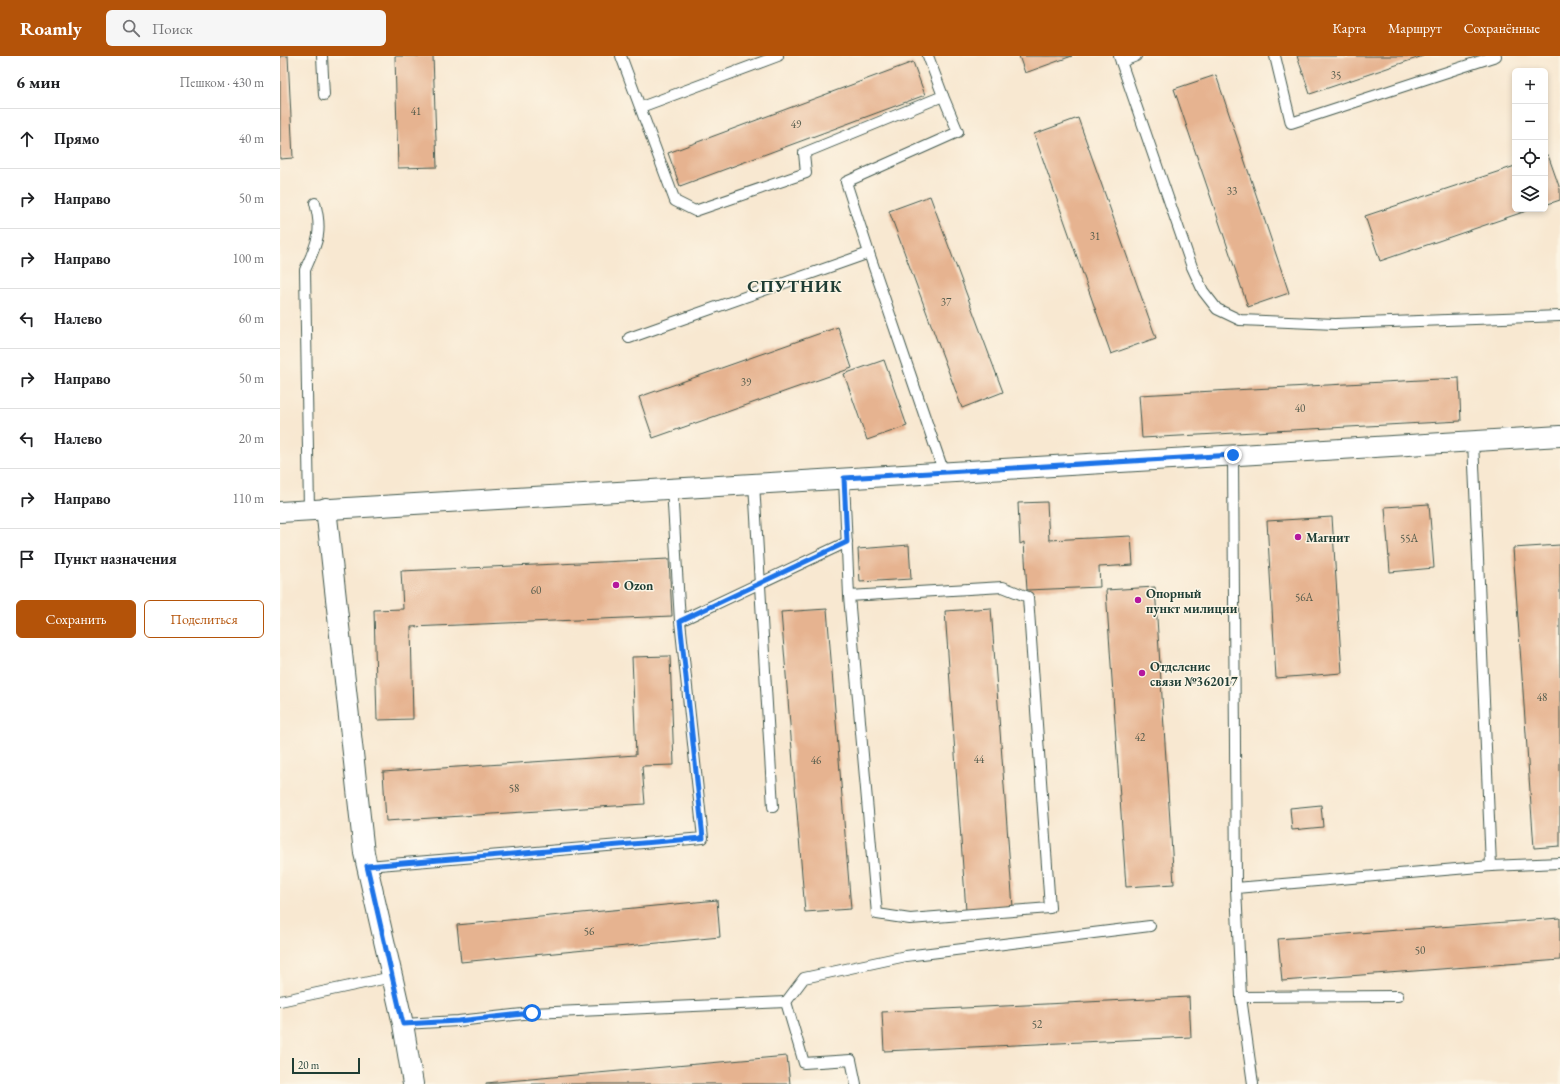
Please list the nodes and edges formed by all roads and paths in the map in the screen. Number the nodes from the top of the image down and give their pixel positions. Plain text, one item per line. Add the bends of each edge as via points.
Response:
1 (322, 56) edge
2 (621, 56) edge
3 (778, 56) edge
4 (928, 56) edge
5 (1136, 56) edge
6 (1275, 56) edge
7 (1496, 56) edge
8 (1120, 59) edge
9 (324, 95) dead end
10 (943, 96) junction
11 (641, 107) junction
12 (314, 203) dead end
13 (869, 253) junction
14 (1560, 316) edge
15 (630, 338) dead end
16 (1560, 436) edge
17 (1473, 441) junction
18 (1233, 455) junction
19 (944, 473) junction
20 (844, 478) junction
21 (754, 483) junction
22 (672, 488) junction
23 (318, 509) junction
24 (280, 512) edge
25 (847, 542) junction
26 (760, 584) junction
27 (849, 596) junction
28 (680, 621) junction
29 (773, 807) dead end
30 (1560, 864) edge
31 (367, 866) junction
32 (1491, 866) junction
33 (1236, 888) junction
34 (1150, 926) dead end
35 (392, 977) junction
36 (1398, 996) dead end
37 (1241, 997) junction
38 (280, 1001) edge
39 (786, 1002) junction
40 (403, 1024) junction
41 (413, 1084) edge
42 (856, 1084) edge
43 (1254, 1084) edge

1 - 9 lane
2 - 11 lane
3 - 11 lane
4 - 10 lane
5 - 8 lane
6 - 7 lane via 1291,123
8 - 14 lane via 1192,267 1203,291 1217,309 1240,320 1335,324
10 - 11 lane via 804,153 806,173 695,211 676,201
10 - 13 lane via 958,132 846,182
12 - 23 lane via 320,220 317,244 305,270
13 - 15 lane
13 - 19 lane
16 - 17 street
17 - 18 street
17 - 32 lane
18 - 19 street
18 - 33 lane
19 - 20 street
20 - 21 street
20 - 25 lane
21 - 22 street
21 - 26 lane
22 - 23 street
22 - 28 lane
23 - 24 street
23 - 31 street
25 - 26 lane
25 - 27 lane
26 - 28 lane
26 - 29 lane
27 - 27 lane via 1003,587 1028,597 1050,908 910,919 877,914
28 - 31 lane via 703,838
30 - 32 lane
31 - 35 street
32 - 33 lane
33 - 37 lane
34 - 39 lane via 899,957 804,978
35 - 38 lane
35 - 40 street
36 - 37 lane
37 - 43 lane
39 - 40 lane via 532,1013
39 - 42 lane via 804,1063 851,1060
40 - 41 street

